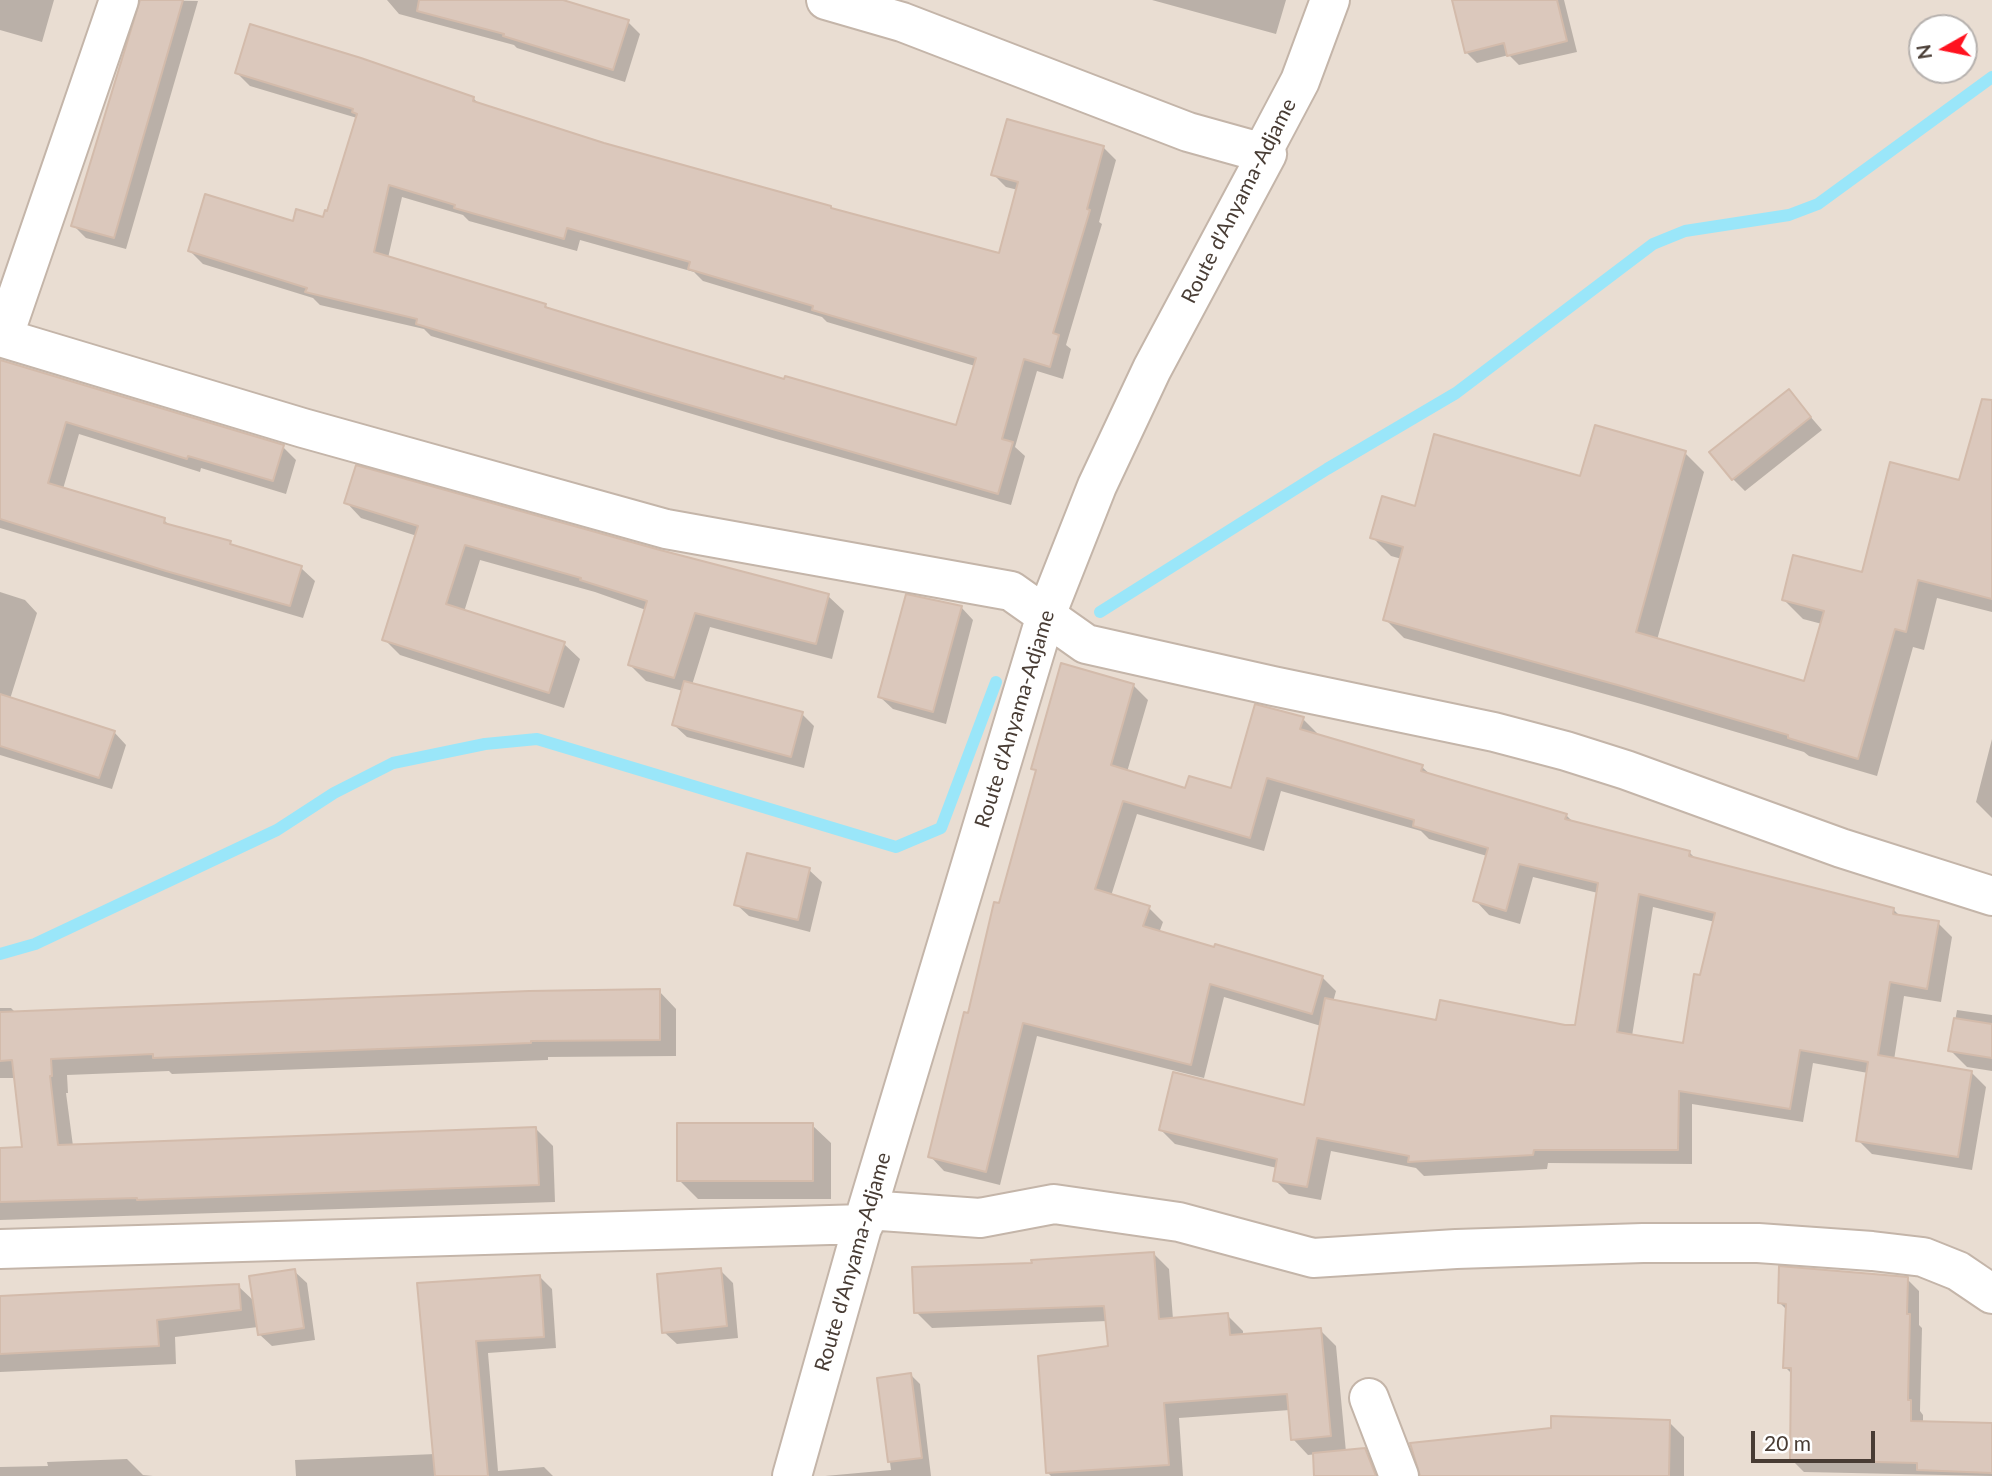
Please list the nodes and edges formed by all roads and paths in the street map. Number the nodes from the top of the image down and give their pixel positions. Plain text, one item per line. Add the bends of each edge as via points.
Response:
1 (119, 0) edge
2 (827, 0) edge
3 (1330, 0) edge
4 (903, 11) edge
5 (1267, 154) junction
6 (1, 338) edge
7 (1046, 615) junction
8 (1992, 896) edge
9 (865, 1217) junction
10 (0, 1249) edge
11 (1992, 1294) edge
12 (1369, 1398) dead end
13 (792, 1476) edge
14 (1399, 1476) edge

1 - 6 street
2 - 4 street
3 - 5 street, Route d'Anyama-Adjame via 1300,81 1264,149
4 - 5 street via 1188,132
5 - 7 street, Route d'Anyama-Adjame via 1152,369 1097,486
6 - 7 street via 666,529 1011,591
7 - 8 street via 1087,644 1566,751
7 - 9 street, Route d'Anyama-Adjame
9 - 10 street
9 - 11 street via 979,1218 1054,1204 1179,1222 1314,1258 1456,1249 1758,1242 1923,1257 1958,1271
9 - 13 street, Route d'Anyama-Adjame
12 - 14 street

